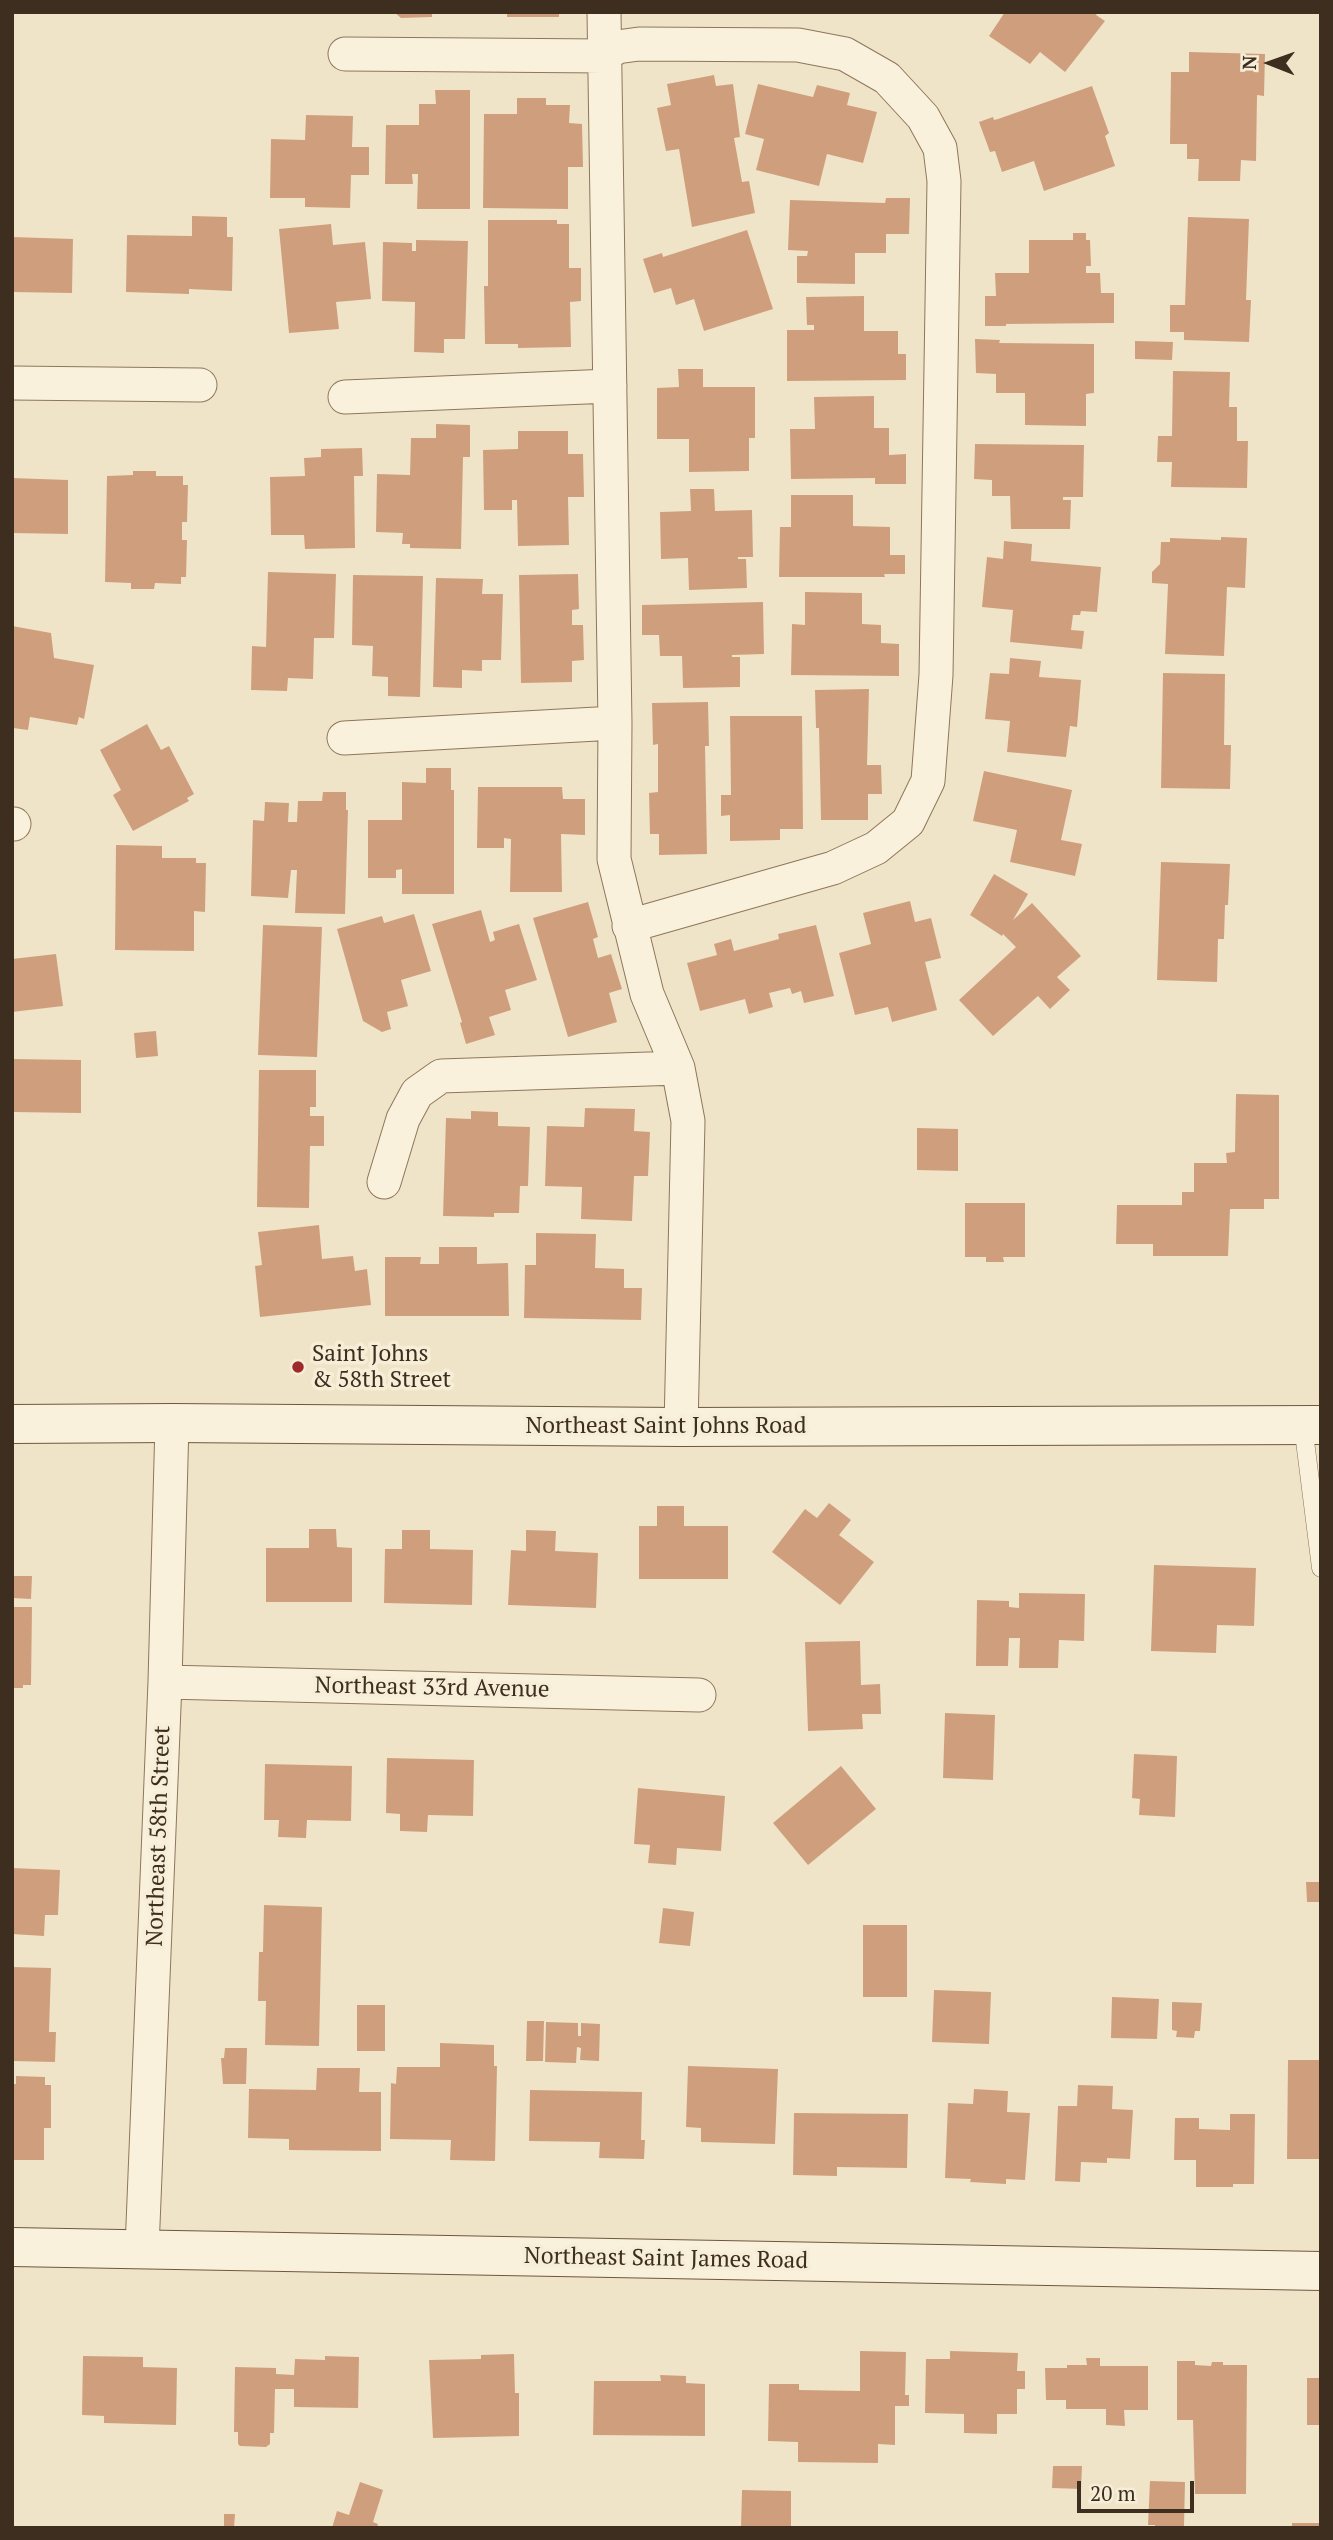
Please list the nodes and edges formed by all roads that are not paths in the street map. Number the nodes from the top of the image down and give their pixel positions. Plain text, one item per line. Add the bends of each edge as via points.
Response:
1 (604, 12) edge
2 (345, 54) dead end
3 (604, 56) junction
4 (12, 383) edge
5 (200, 384) dead end
6 (610, 386) junction
7 (345, 397) dead end
8 (615, 723) junction
9 (344, 738) dead end
10 (629, 926) junction
11 (678, 1068) junction
12 (384, 1182) dead end
13 (172, 1423) junction
14 (12, 1424) edge
15 (1312, 1425) edge
16 (681, 1427) junction
17 (1321, 1568) edge
18 (165, 1682) junction
19 (699, 1695) dead end
20 (12, 2247) edge
21 (142, 2249) junction
22 (1321, 2271) edge

1 - 3 street
2 - 3 street
3 - 6 street
3 - 10 street via 617,47 639,44 798,45 845,54 887,78 923,117 940,148 944,181 936,675 928,781 908,822 876,848 833,868
4 - 5 street
6 - 7 street
6 - 8 street
8 - 9 street
8 - 10 street via 614,859
10 - 11 street via 647,994
11 - 12 street via 441,1076 417,1093 403,1119
11 - 16 street via 688,1121
13 - 14 main road, Northeast Saint Johns Road
13 - 16 main road, Northeast Saint Johns Road
13 - 18 street, Northeast 58th Street
15 - 16 main road, Northeast Saint Johns Road
15 - 17 lane
18 - 19 street, Northeast 33rd Avenue
18 - 21 street, Northeast 58th Street
20 - 21 main road, Northeast Saint James Road
21 - 22 main road, Northeast Saint James Road

